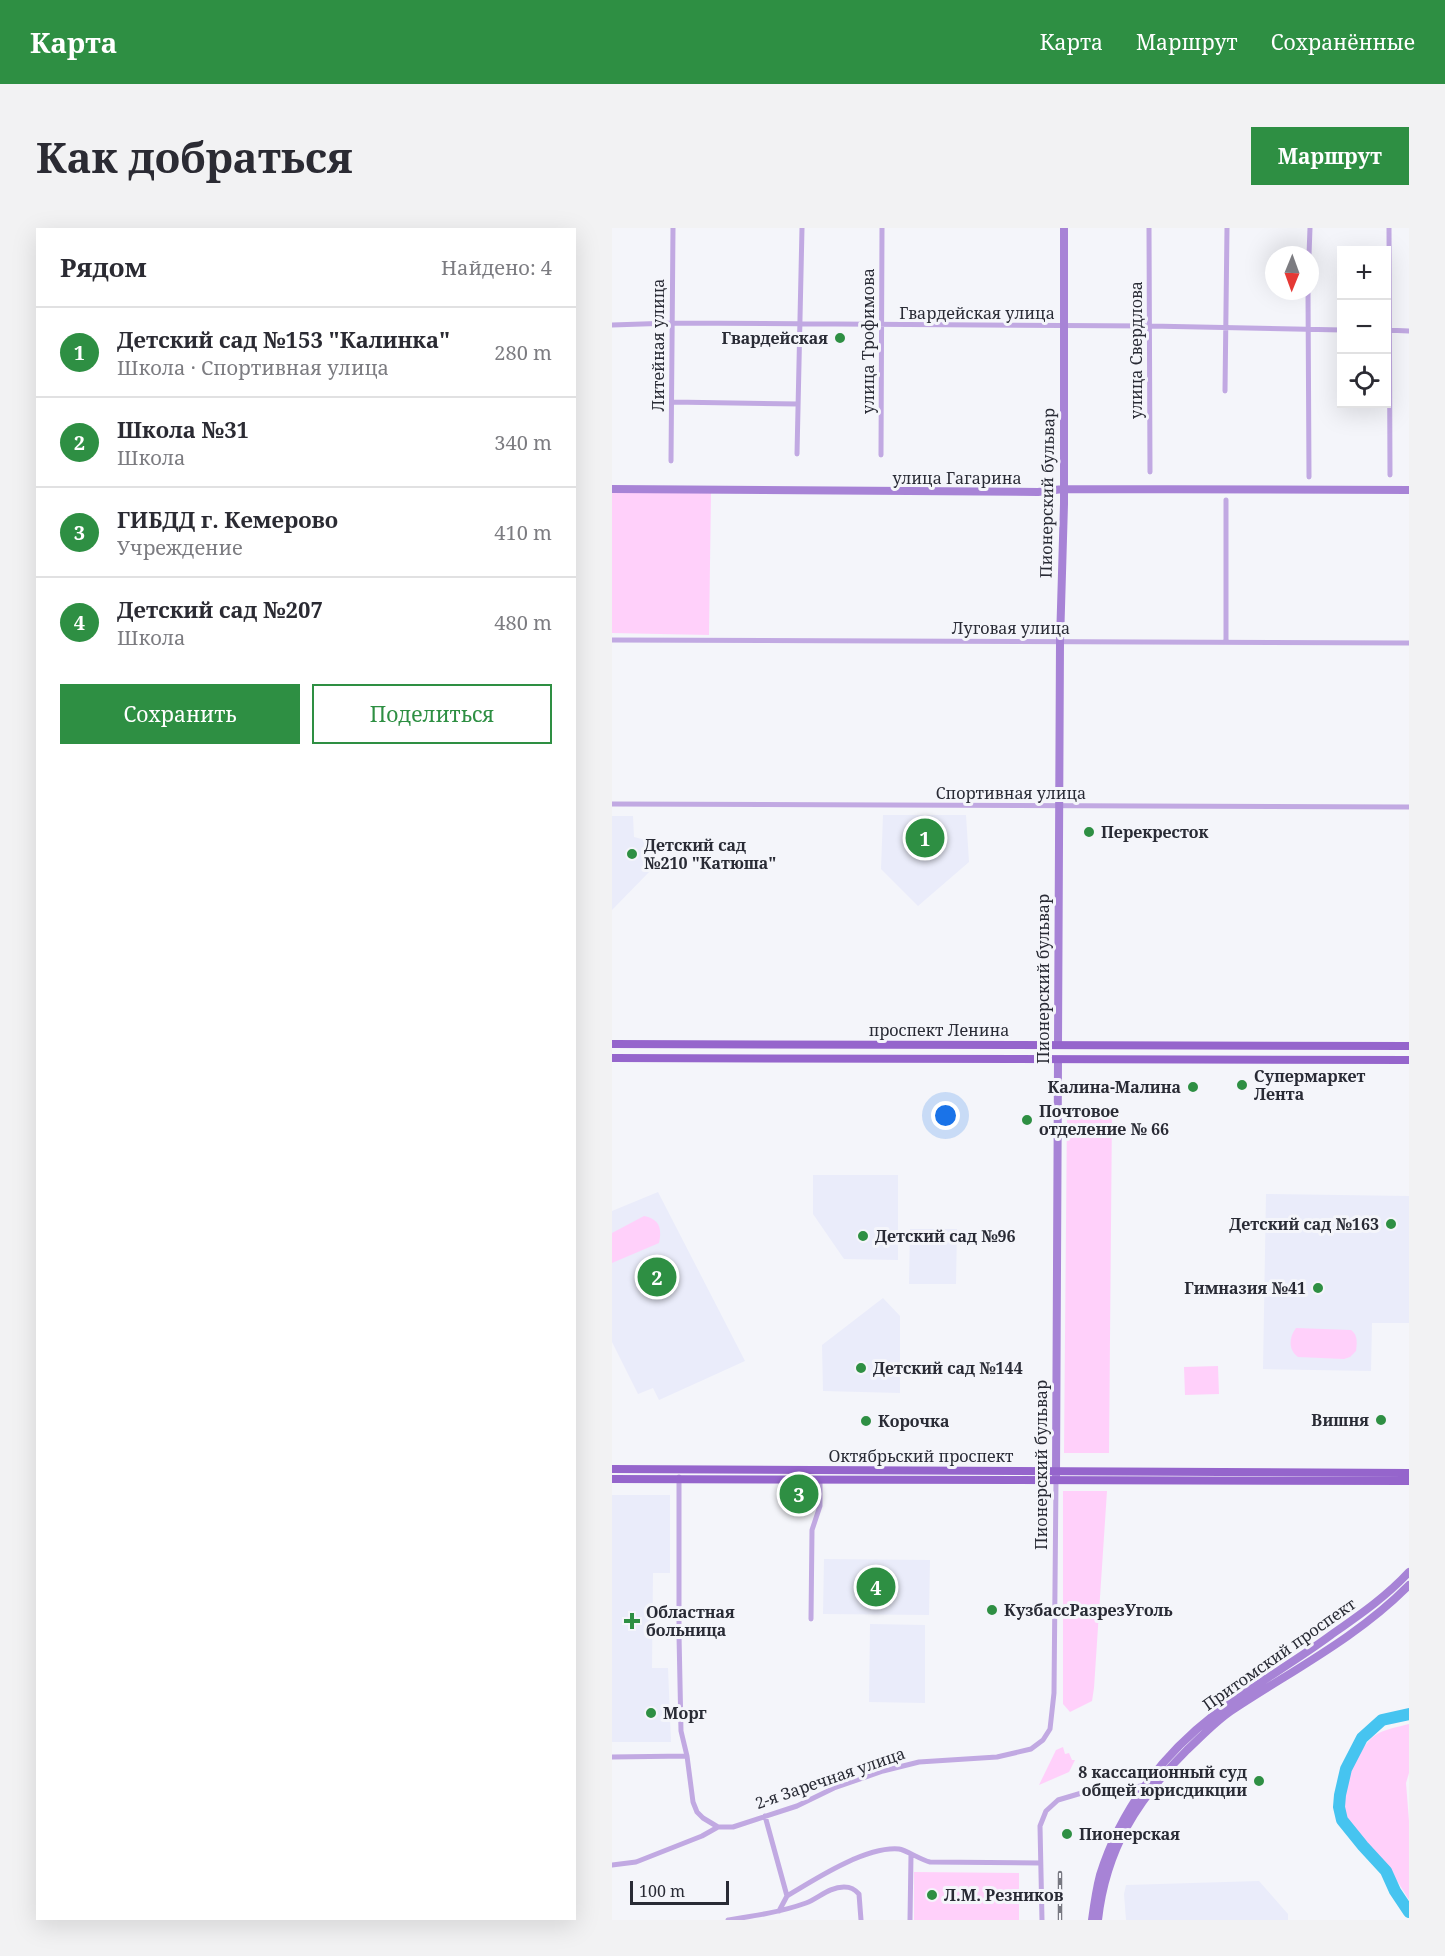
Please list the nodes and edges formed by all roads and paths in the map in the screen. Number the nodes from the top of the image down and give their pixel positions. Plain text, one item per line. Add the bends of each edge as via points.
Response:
1 (672, 228) edge
2 (802, 228) edge
3 (882, 228) edge
4 (1064, 228) edge
5 (1149, 228) edge
6 (1227, 228) edge
7 (1310, 228) edge
8 (1389, 228) edge
9 (1309, 246) edge
10 (1308, 300) edge
11 (1388, 300) edge
12 (672, 323) junction
13 (612, 325) edge
14 (799, 325) junction
15 (881, 326) junction
16 (1150, 326) junction
17 (1064, 327) junction
18 (1226, 327) junction
19 (1307, 329) junction
20 (1337, 330) edge
21 (1391, 330) edge
22 (1409, 331) edge
23 (1387, 354) edge
24 (1225, 391) dead end
25 (672, 402) junction
26 (798, 404) junction
27 (797, 454) dead end
28 (881, 455) dead end
29 (671, 461) dead end
30 (1150, 472) dead end
31 (1390, 475) dead end
32 (1309, 477) dead end
33 (612, 489) edge
34 (1063, 489) junction
35 (1409, 490) edge
36 (1226, 500) dead end
37 (612, 640) edge
38 (1060, 642) junction
39 (1226, 642) junction
40 (1409, 643) edge
41 (612, 804) edge
42 (1059, 806) junction
43 (1409, 807) edge
44 (612, 1044) edge
45 (657, 1044) junction
46 (1058, 1045) junction
47 (1409, 1046) edge
48 (612, 1058) edge
49 (659, 1059) junction
50 (1058, 1060) junction
51 (1409, 1060) edge
52 (612, 1469) edge
53 (1409, 1473) edge
54 (679, 1474) junction
55 (1057, 1476) junction
56 (612, 1479) edge
57 (820, 1479) junction
58 (1409, 1481) edge
59 (1409, 1572) edge
60 (1409, 1585) edge
61 (812, 1619) dead end
62 (1050, 1729) joint
63 (687, 1756) junction
64 (612, 1757) edge
65 (1145, 1785) junction
66 (765, 1816) junction
67 (718, 1827) junction
68 (911, 1855) junction
69 (1040, 1863) junction
70 (612, 1864) edge
71 (787, 1896) junction
72 (779, 1911) junction
73 (728, 1920) edge
74 (861, 1920) edge
75 (909, 1920) edge
76 (1042, 1920) edge
77 (1092, 1920) edge
78 (1098, 1920) edge

1 - 12 street, Литейная улица
2 - 14 street
3 - 15 street, улица Трофимова
4 - 17 street, Пионерский бульвар
5 - 16 street, улица Свердлова
6 - 18 street
7 - 9 street
8 - 11 street
10 - 19 street
12 - 13 street, Гвардейская улица
12 - 14 street, Гвардейская улица
12 - 25 street, Литейная улица
14 - 15 street, Гвардейская улица
14 - 26 street
15 - 17 street, Гвардейская улица
15 - 28 street, улица Трофимова
16 - 17 street, Гвардейская улица
16 - 18 street, Гвардейская улица
16 - 30 street, улица Свердлова
17 - 34 street, Пионерский бульвар
18 - 19 street, Гвардейская улица
18 - 24 street
19 - 20 street, Гвардейская улица
19 - 32 street
21 - 22 street
23 - 31 street
25 - 26 street
25 - 29 street, Литейная улица
26 - 27 street
33 - 34 street, улица Гагарина
34 - 35 street, улица Гагарина
34 - 38 street, Пионерский бульвар
36 - 39 street
37 - 38 street, Луговая улица
38 - 39 street, Луговая улица
38 - 42 street, Пионерский бульвар
39 - 40 street, Луговая улица
41 - 42 street, Спортивная улица
42 - 43 street, Спортивная улица
42 - 46 street, Пионерский бульвар
44 - 45 main road, проспект Ленина
45 - 46 main road, проспект Ленина
45 - 49 main road
46 - 47 main road, проспект Ленина
46 - 50 main road, Пионерский бульвар
48 - 49 main road, проспект Ленина
49 - 50 main road, проспект Ленина
50 - 51 main road, проспект Ленина
50 - 55 street, Пионерский бульвар
52 - 54 main road, Октябрьский проспект
53 - 55 main road, Октябрьский проспект
54 - 55 main road, Октябрьский проспект
54 - 56 main road, Октябрьский проспект
54 - 57 main road, Октябрьский проспект
54 - 63 street via 680,1714
55 - 57 main road, Октябрьский проспект
55 - 58 main road, Октябрьский проспект
55 - 62 street, Пионерский бульвар
57 - 61 street via 820,1506 812,1530
59 - 65 street, Притомский проспект via 1362,1613 1213,1715
60 - 78 street, Притомский проспект via 1363,1624 1231,1712 1169,1769 1133,1814 1122,1835
62 - 66 street, 2-я Заречная улица via 1031,1749 997,1757 919,1762 834,1788
63 - 64 street
63 - 67 street via 697,1812
65 - 69 street via 1098,1790 1058,1800 1046,1811 1040,1826
65 - 77 street, Притомский проспект via 1118,1829 1107,1857
66 - 67 street, 2-я Заречная улица via 733,1827
66 - 71 street
67 - 70 street, 2-я Заречная улица via 636,1862
68 - 69 street via 930,1862
68 - 71 street via 901,1849 862,1856
68 - 75 street
69 - 76 street
71 - 72 street
72 - 73 street
72 - 74 street via 808,1902 831,1889 853,1888 859,1894

